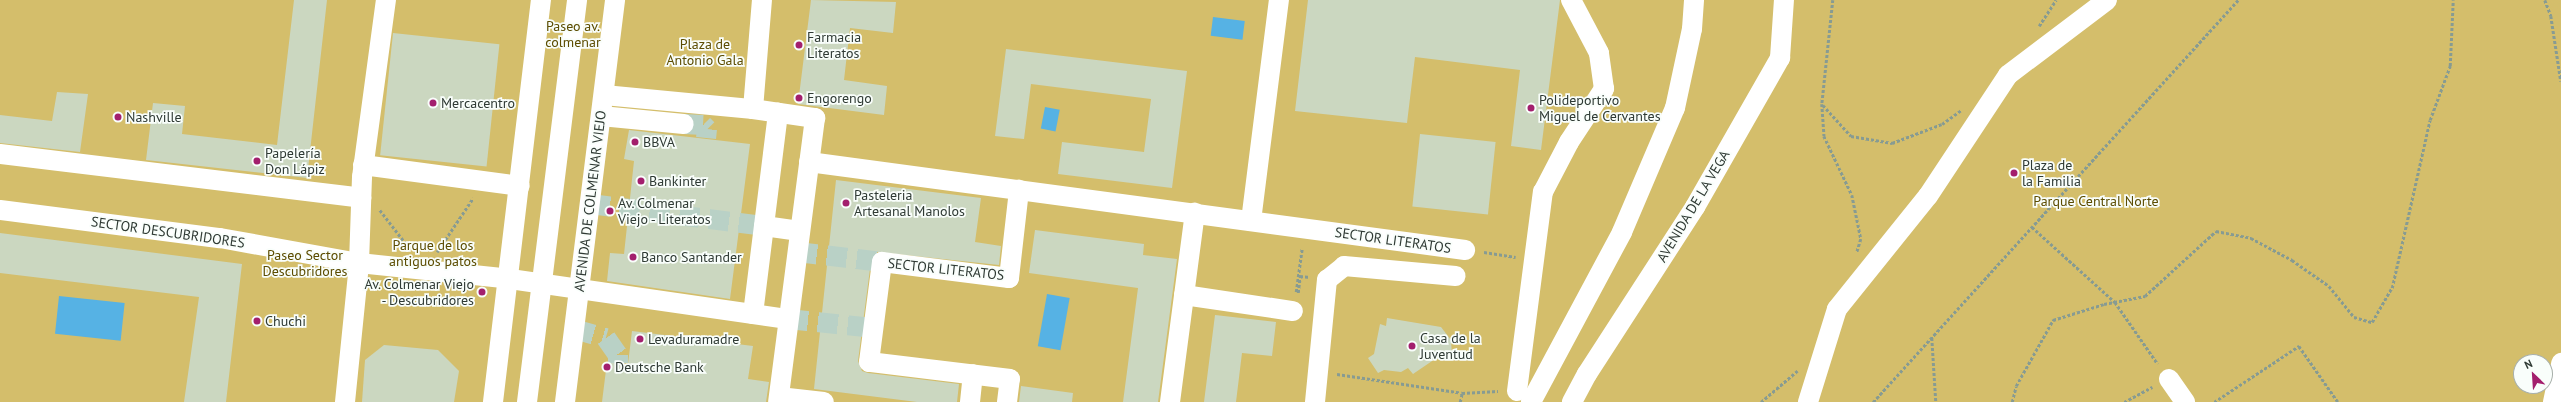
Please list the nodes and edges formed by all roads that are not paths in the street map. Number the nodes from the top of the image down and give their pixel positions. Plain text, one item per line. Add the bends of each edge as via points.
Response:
1 (386, 0) edge
2 (541, 0) edge
3 (577, 0) edge
4 (615, 0) edge
5 (762, 0) edge
6 (1279, 0) edge
7 (1571, 0) edge
8 (1694, 0) edge
9 (1784, 0) edge
10 (2107, 0) edge
11 (604, 94) junction
12 (752, 109) junction
13 (778, 113) junction
14 (601, 116) junction
15 (684, 124) tunnel mouth
16 (0, 154) edge
17 (809, 162) junction
18 (363, 165) junction
19 (520, 186) junction
20 (1019, 190) junction
21 (361, 198) junction
22 (0, 210) edge
23 (1195, 213) junction
24 (1251, 221) junction
25 (764, 226) junction
26 (800, 231) junction
27 (1465, 250) road end
28 (359, 263) junction
29 (1456, 276) dead end
30 (510, 279) junction
31 (542, 284) junction
32 (579, 290) junction
33 (1184, 295) junction
34 (1293, 311) road end
35 (753, 314) junction
36 (788, 319) junction
37 (2561, 363) edge
38 (973, 374) junction
39 (2169, 379) road end
40 (2557, 394) edge
41 (1524, 396) edge
42 (779, 400) edge
43 (345, 402) edge
44 (493, 402) edge
45 (527, 402) edge
46 (565, 402) edge
47 (824, 402) edge
48 (970, 402) edge
49 (1007, 402) edge
50 (1170, 402) edge
51 (1316, 402) edge
52 (1572, 402) edge
53 (1808, 402) edge
54 (2185, 402) edge

1 - 18 street
2 - 19 street
3 - 31 street
4 - 11 street, AVENIDA DE COLMENAR VIEJO
5 - 12 street
6 - 24 street
7 - 41 street via 1599,53 1604,89 1569,142 1543,192
8 - 41 street via 1692,29 1675,108 1622,232
9 - 52 street, AVENIDA DE LA VEGA via 1780,58 1694,206 1587,374
10 - 53 street via 2008,75 1933,200 1837,309
11 - 12 street
11 - 14 street, AVENIDA DE COLMENAR VIEJO
12 - 13 street
13 - 17 street via 815,118
13 - 25 street
14 - 15 street
14 - 32 street, AVENIDA DE COLMENAR VIEJO
16 - 21 street
17 - 20 street, SECTOR LITERATOS
17 - 26 street
18 - 19 street
18 - 21 street
19 - 30 street
20 - 23 street, SECTOR LITERATOS
20 - 38 street, SECTOR LITERATOS via 1009,278 882,262 869,362
21 - 28 street
22 - 28 street, SECTOR DESCUBRIDORES via 220,238
23 - 24 street, SECTOR LITERATOS
23 - 33 street
24 - 27 street, SECTOR LITERATOS
25 - 26 street
25 - 35 street
26 - 36 street
28 - 30 street, SECTOR DESCUBRIDORES
28 - 43 street
29 - 51 street via 1344,266 1327,280
30 - 31 street, SECTOR DESCUBRIDORES
30 - 44 street
31 - 32 street
31 - 45 street
32 - 35 street
32 - 46 street, AVENIDA DE COLMENAR VIEJO
33 - 34 street
33 - 50 street
35 - 36 street
36 - 42 street
37 - 40 street
38 - 48 street
38 - 49 street, SECTOR LITERATOS via 1010,379
39 - 54 street
42 - 47 street

